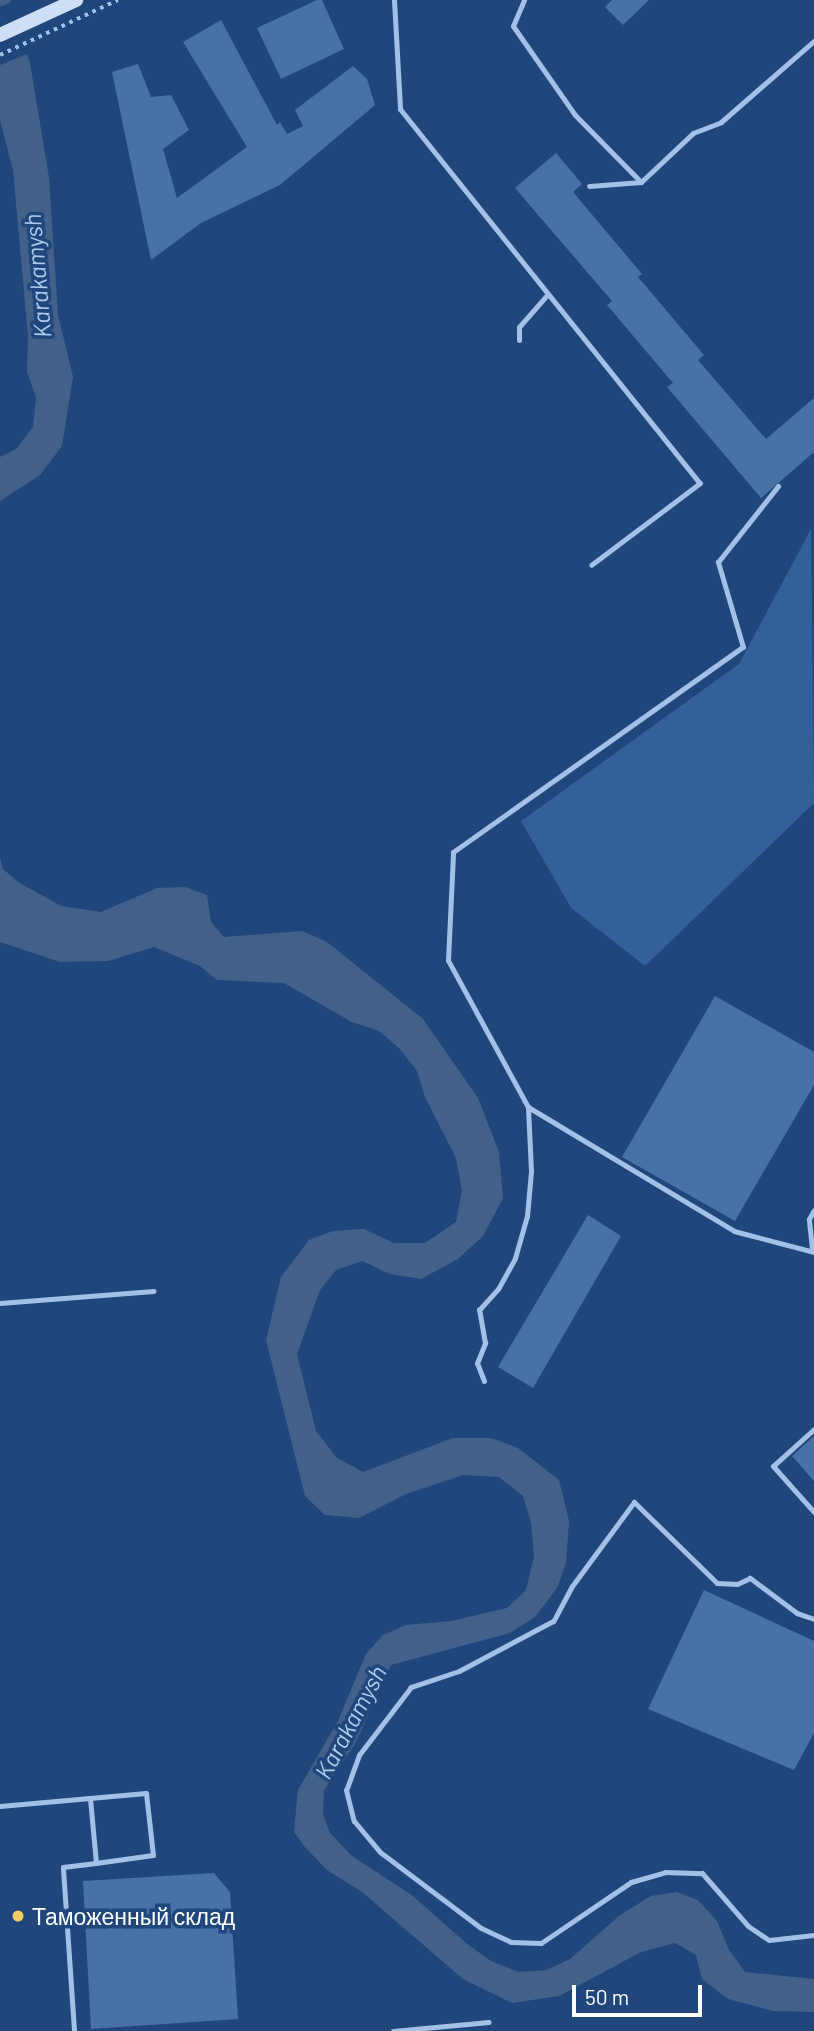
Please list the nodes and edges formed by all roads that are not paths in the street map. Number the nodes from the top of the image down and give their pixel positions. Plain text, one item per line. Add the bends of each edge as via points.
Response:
1 (76, 0) edge
2 (394, 0) edge
3 (524, 0) edge
4 (0, 35) edge
5 (814, 41) edge
6 (641, 181) junction
7 (589, 186) dead end
8 (548, 293) junction
9 (519, 340) dead end
10 (778, 485) dead end
11 (591, 565) dead end
12 (528, 1107) junction
13 (814, 1210) edge
14 (813, 1251) edge
15 (155, 1291) dead end
16 (0, 1303) edge
17 (484, 1381) dead end
18 (814, 1429) edge
19 (814, 1512) edge
20 (814, 1619) edge
21 (90, 1798) junction
22 (0, 1806) edge
23 (96, 1863) junction
24 (814, 1935) edge
25 (489, 2022) dead end
26 (74, 2030) edge
27 (393, 2031) edge

1 - 4 main road
2 - 8 lane via 400,109
3 - 6 lane via 513,26 575,115
5 - 6 lane via 721,122 693,133
6 - 7 lane
8 - 9 lane via 519,327
8 - 11 lane via 700,483
10 - 12 lane via 718,562 743,647 453,852 448,960
12 - 14 lane via 734,1231
12 - 17 lane via 531,1171 527,1216 515,1258 498,1289 479,1310 485,1343 477,1363
13 - 14 lane via 809,1219
15 - 16 lane
18 - 19 lane via 773,1466
20 - 24 lane via 797,1613 750,1578 737,1584 717,1583 634,1502 572,1586 553,1621 459,1671 411,1687 359,1755 346,1790 354,1821 380,1852 471,1921 511,1942 541,1943 631,1882 665,1872 702,1873 748,1926 769,1940
21 - 22 lane
21 - 23 lane
21 - 23 lane via 146,1793 153,1855
23 - 26 lane via 64,1867
25 - 27 lane

